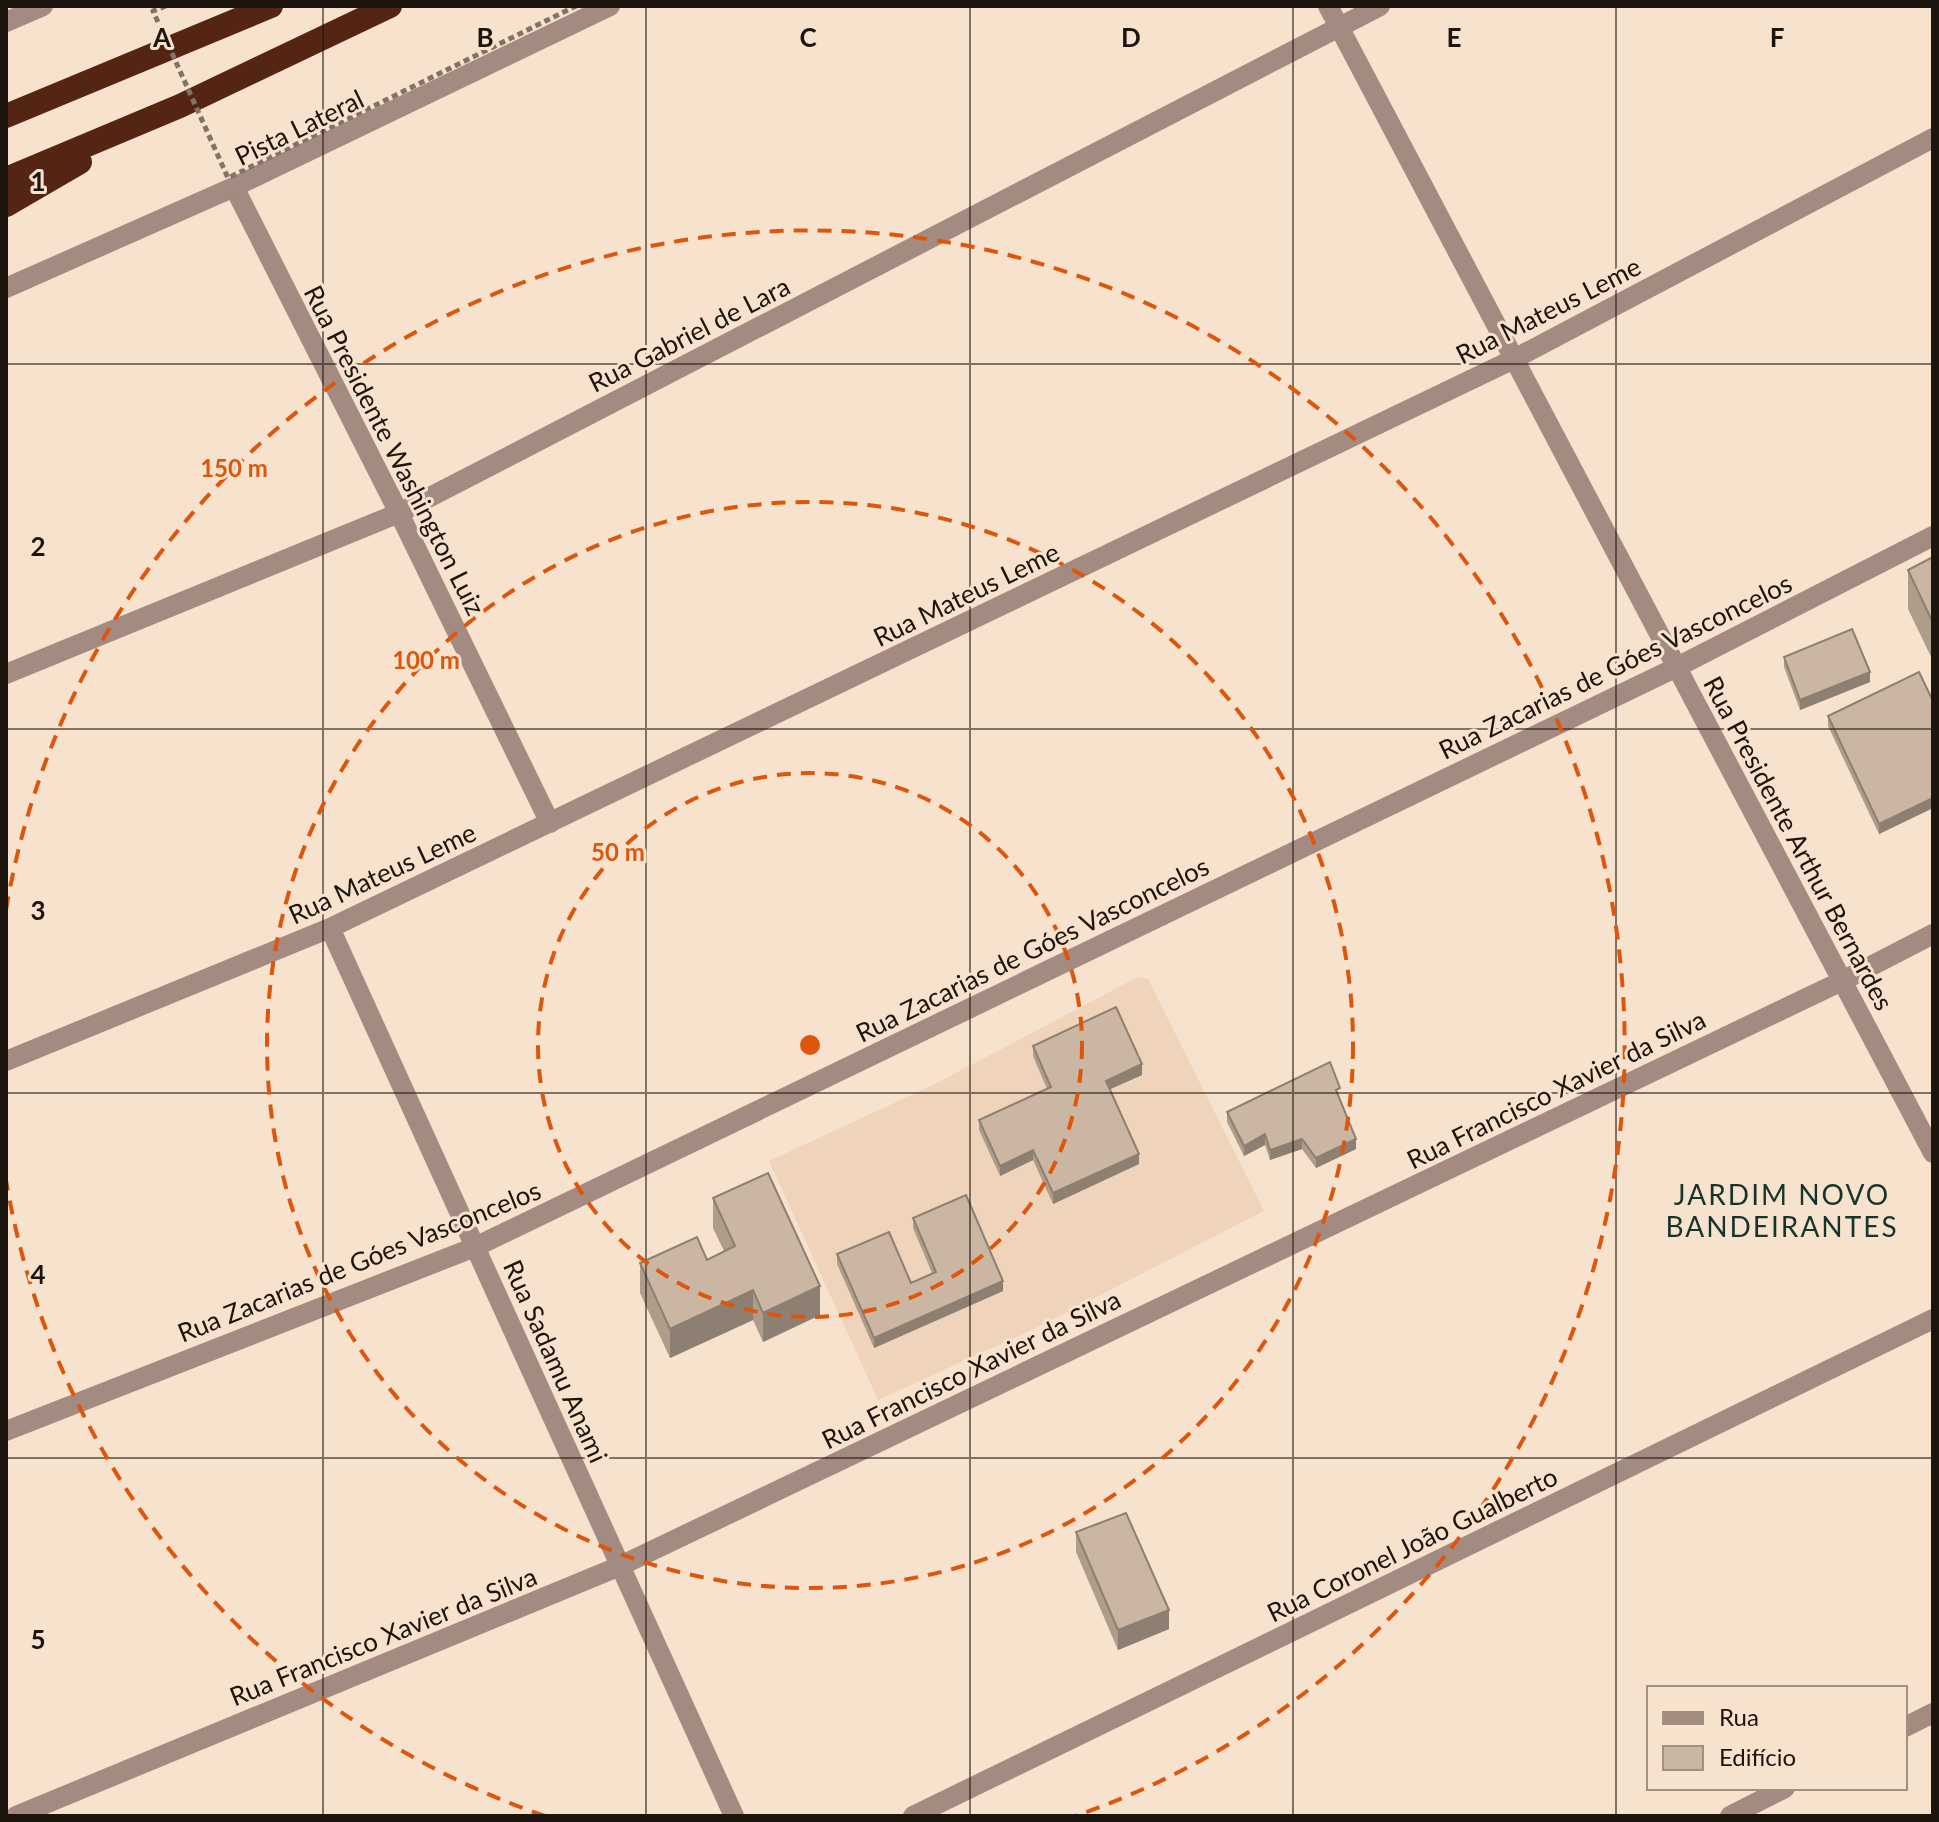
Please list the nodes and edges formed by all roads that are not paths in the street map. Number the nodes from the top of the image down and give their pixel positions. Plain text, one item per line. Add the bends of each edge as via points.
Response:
1 (43, 6) edge
2 (271, 6) edge
3 (390, 6) edge
4 (610, 6) edge
5 (1328, 6) edge
6 (1380, 6) edge
7 (6, 22) edge
8 (1339, 26) junction
9 (180, 106) junction
10 (6, 116) edge
11 (1933, 138) edge
12 (6, 179) edge
13 (234, 187) junction
14 (6, 205) edge
15 (6, 288) edge
16 (1514, 359) junction
17 (399, 513) junction
18 (1933, 536) edge
19 (1677, 667) junction
20 (6, 674) edge
21 (550, 823) junction
22 (330, 928) junction
23 (1933, 934) edge
24 (1842, 981) junction
25 (6, 1061) edge
26 (1933, 1153) edge
27 (475, 1247) junction
28 (1933, 1319) edge
29 (6, 1431) edge
30 (620, 1566) junction
31 (1933, 1713) edge
32 (1907, 1726) edge
33 (1781, 1790) edge
34 (16, 1816) edge
35 (734, 1816) edge
36 (913, 1816) edge
37 (1730, 1816) edge

1 - 7 street
2 - 10 highway
3 - 9 highway
4 - 13 street, Pista Lateral
5 - 8 street, Rua Presidente Arthur Bernardes
6 - 8 street, Rua Gabriel de Lara
8 - 16 street, Rua Presidente Arthur Bernardes
8 - 17 street, Rua Gabriel de Lara
9 - 12 highway
9 - 14 highway
11 - 16 street, Rua Mateus Leme
13 - 15 street, Pista Lateral
13 - 17 street, Rua Presidente Washington Luiz
16 - 19 street, Rua Presidente Arthur Bernardes
16 - 21 street, Rua Mateus Leme
17 - 20 street, Rua Gabriel de Lara
17 - 21 street, Rua Presidente Washington Luiz
18 - 19 street, Rua Zacarias de Góes Vasconcelos
19 - 24 street, Rua Presidente Arthur Bernardes
19 - 27 street, Rua Zacarias de Góes Vasconcelos
21 - 22 street, Rua Mateus Leme
22 - 25 street, Rua Mateus Leme
22 - 27 street, Rua Sadamu Anami
23 - 24 street, Rua Francisco Xavier da Silva
24 - 26 street, Rua Presidente Arthur Bernardes
24 - 30 street, Rua Francisco Xavier da Silva
27 - 29 street, Rua Zacarias de Góes Vasconcelos
27 - 30 street, Rua Sadamu Anami
28 - 36 street, Rua Coronel João Gualberto
30 - 34 street, Rua Francisco Xavier da Silva
30 - 35 street, Rua Sadamu Anami
31 - 32 street
33 - 37 street

